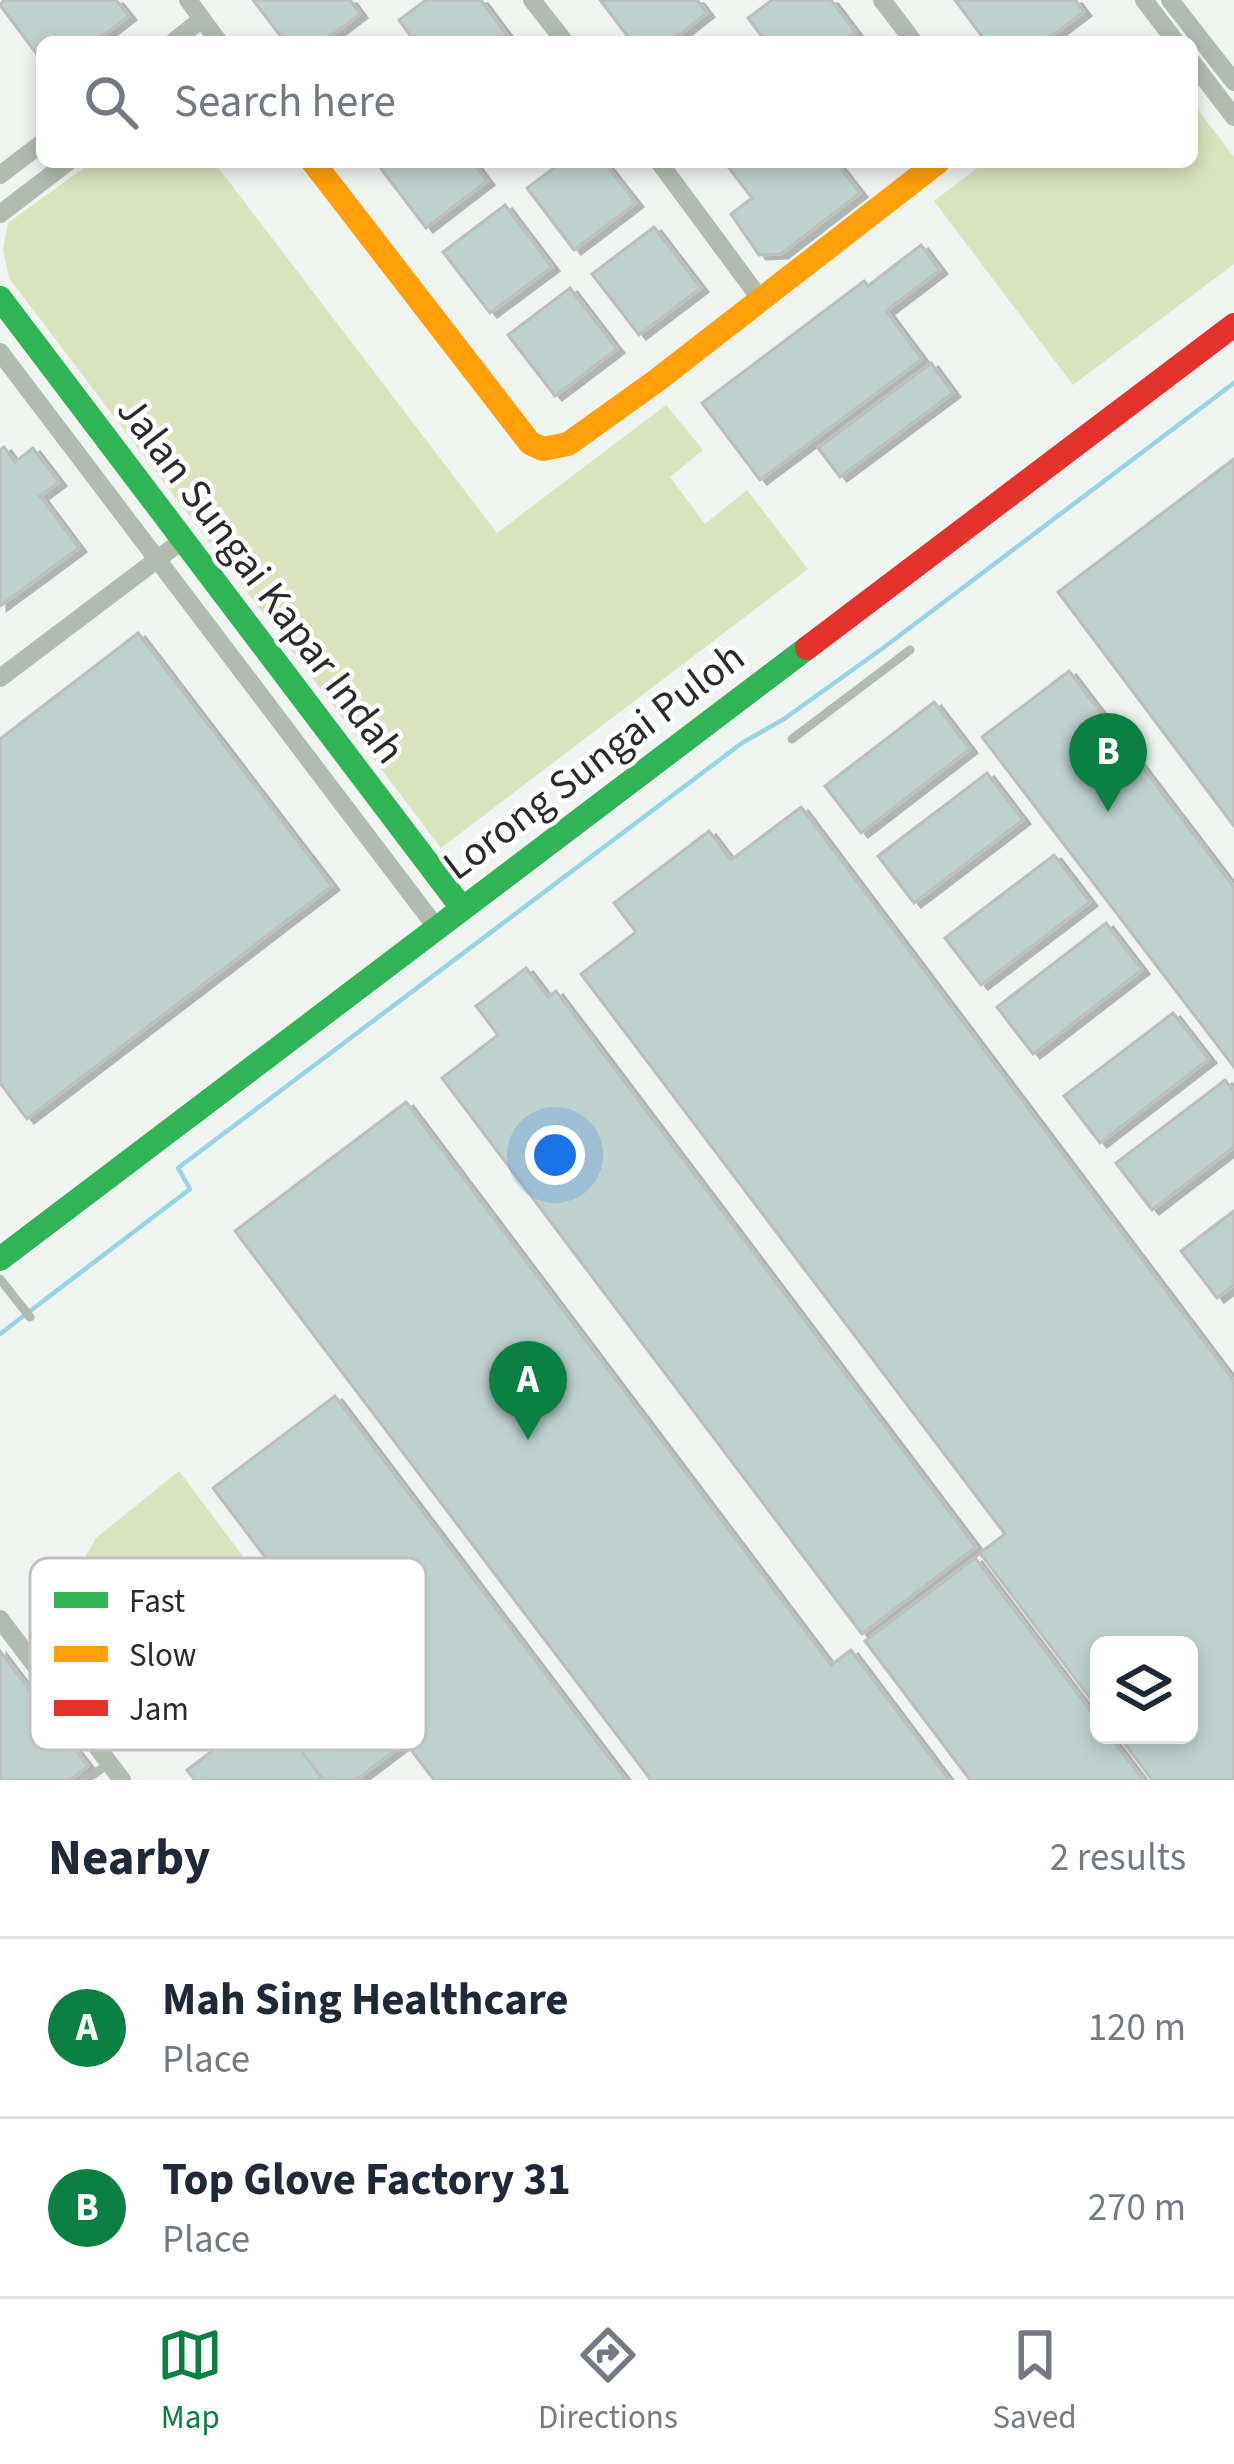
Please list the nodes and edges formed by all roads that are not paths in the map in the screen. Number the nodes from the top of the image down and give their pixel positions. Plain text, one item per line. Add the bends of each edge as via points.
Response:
1 (188, 0) edge
2 (532, 0) edge
3 (882, 0) edge
4 (1144, 0) edge
5 (1170, 0) edge
6 (202, 19) junction
7 (181, 36) edge
8 (215, 36) edge
9 (560, 36) edge
10 (909, 36) edge
11 (1172, 36) edge
12 (1198, 70) edge
13 (1234, 82) edge
14 (1234, 118) edge
15 (36, 148) edge
16 (60, 168) edge
17 (319, 168) edge
18 (663, 168) edge
19 (930, 168) edge
20 (0, 175) edge
21 (0, 214) edge
22 (0, 298) edge
23 (761, 300) junction
24 (1234, 326) edge
25 (0, 352) edge
26 (183, 540) junction
27 (157, 560) junction
28 (910, 650) dead end
29 (0, 678) edge
30 (792, 739) dead end
31 (462, 908) junction
32 (436, 927) junction
33 (0, 1259) edge
34 (0, 1279) edge
35 (30, 1317) dead end
36 (0, 1618) edge
37 (30, 1658) edge
38 (116, 1772) edge
39 (85, 1780) edge

1 - 6 street
2 - 9 street
3 - 10 street
4 - 11 street
5 - 13 street
6 - 7 street
6 - 8 street
12 - 14 street
15 - 20 street
16 - 21 street
17 - 23 street via 530,443 543,449 568,444
18 - 23 street
19 - 23 street
22 - 26 street, Jalan Sungai Kapar Indah
24 - 31 street, Lorong Sungai Puloh
25 - 27 street, Jalan Sungai Kapar Indah
26 - 27 street
26 - 31 street, Jalan Sungai Kapar Indah
27 - 29 street
27 - 32 street, Jalan Sungai Kapar Indah
28 - 30 lane
31 - 32 street, Lorong Sungai Puloh
32 - 33 street, Lorong Sungai Puloh
34 - 35 lane
36 - 37 street
38 - 39 lane

